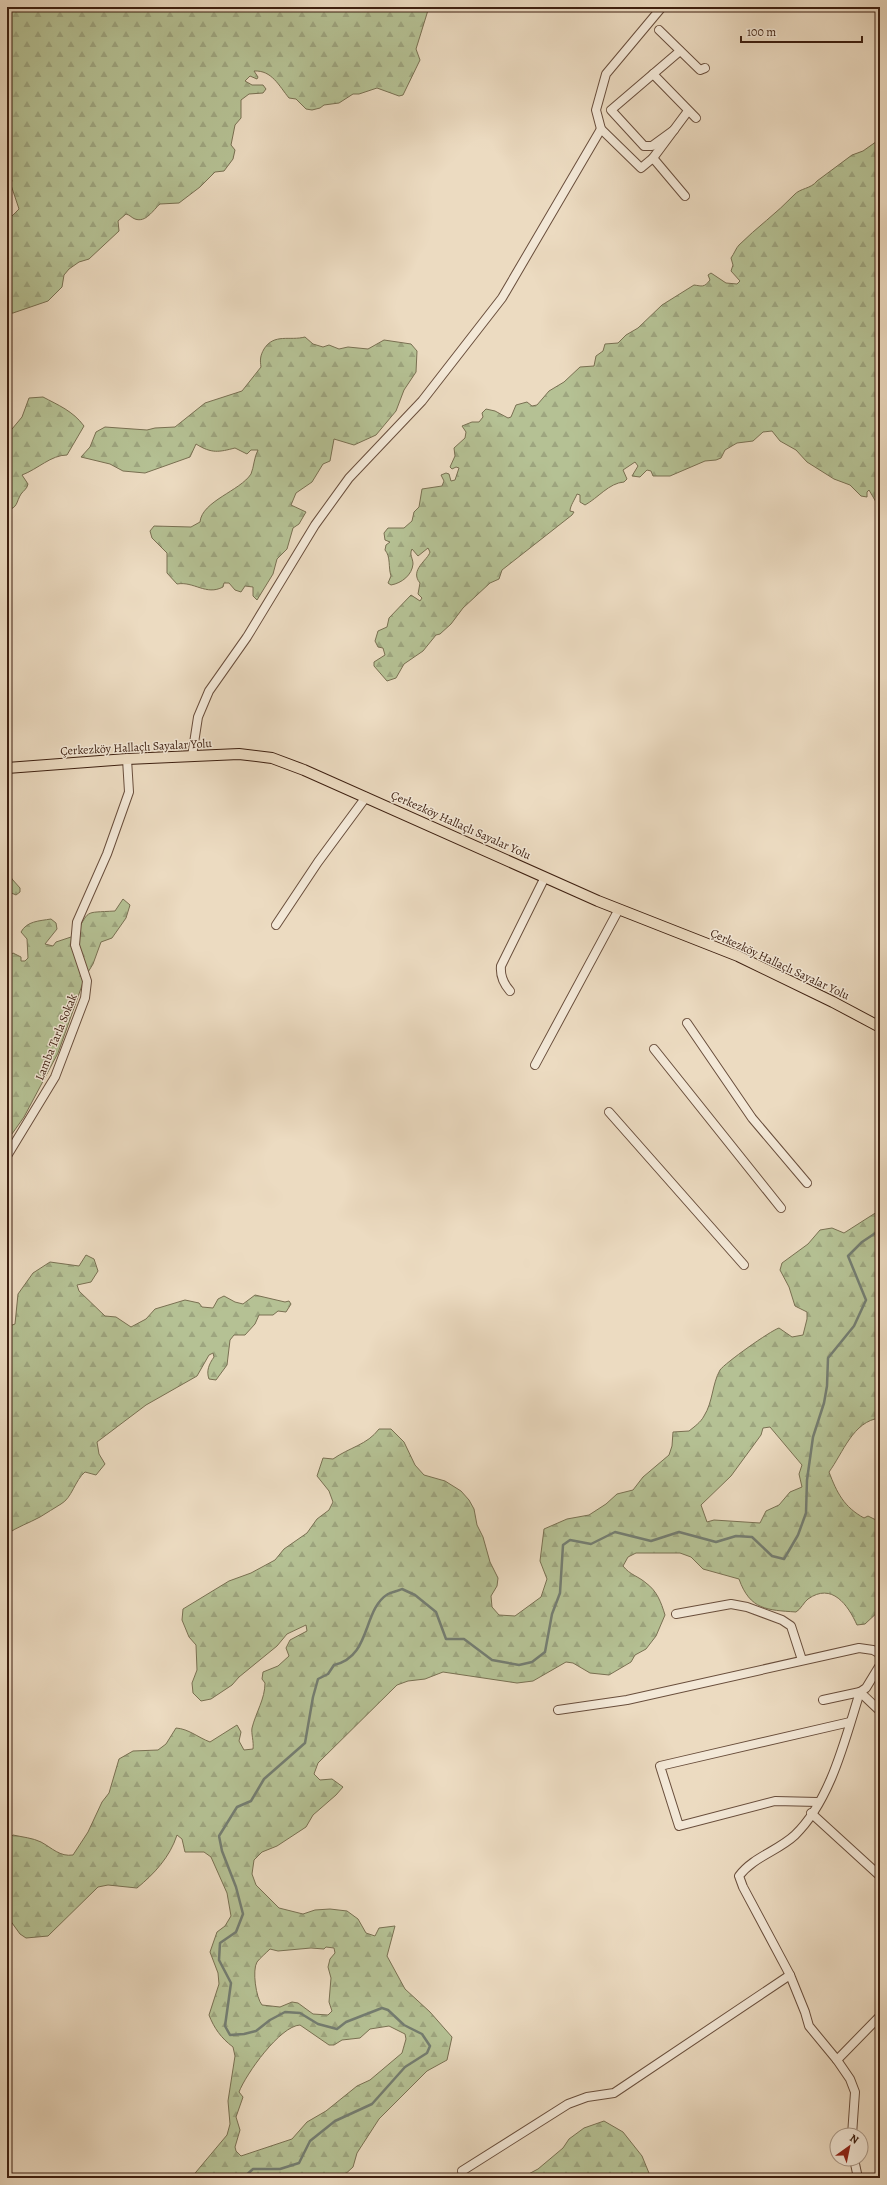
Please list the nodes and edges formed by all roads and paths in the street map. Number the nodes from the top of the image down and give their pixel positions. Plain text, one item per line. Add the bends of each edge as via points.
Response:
1 (662, 7) edge
2 (659, 30) dead end
3 (680, 51) junction
4 (705, 68) dead end
5 (652, 74) junction
6 (688, 111) junction
7 (696, 118) dead end
8 (601, 128) junction
9 (674, 130) junction
10 (653, 158) junction
11 (685, 196) dead end
12 (192, 756) junction
13 (127, 759) junction
14 (7, 768) edge
15 (366, 797) junction
16 (545, 877) junction
17 (619, 909) junction
18 (276, 925) dead end
19 (510, 991) dead end
20 (687, 1023) dead end
21 (880, 1027) edge
22 (654, 1050) dead end
23 (535, 1066) dead end
24 (609, 1112) dead end
25 (7, 1156) edge
26 (807, 1183) dead end
27 (781, 1208) dead end
28 (744, 1265) dead end
29 (676, 1614) dead end
30 (880, 1654) edge
31 (802, 1660) junction
32 (880, 1665) edge
33 (860, 1692) junction
34 (822, 1700) dead end
35 (558, 1710) dead end
36 (880, 1711) edge
37 (850, 1722) junction
38 (818, 1802) junction
39 (811, 1813) junction
40 (880, 1876) edge
41 (790, 1975) junction
42 (880, 2016) edge
43 (837, 2060) junction
44 (853, 2127) edge
45 (856, 2167) edge
46 (462, 2171) dead end
47 (858, 2178) edge

1 - 8 street via 606,74 596,110
2 - 3 street
3 - 4 street via 700,70
3 - 5 street
5 - 6 street
5 - 9 street via 611,110 644,146 652,146
6 - 7 street
6 - 9 street
8 - 10 street via 641,168
8 - 12 street via 502,298 422,401 349,478 314,525 247,637 209,691 198,717
9 - 10 street
10 - 11 street
12 - 13 main road, Çerkezköy Hallaçlı Sayalar Yolu
12 - 15 main road, Çerkezköy Hallaçlı Sayalar Yolu via 240,754 272,758
13 - 14 main road, Çerkezköy Hallaçlı Sayalar Yolu
13 - 25 street, Lamba Tarla Sokak via 129,792 107,854 77,922 75,945 87,981 85,998 55,1077
15 - 16 main road, Çerkezköy Hallaçlı Sayalar Yolu
15 - 18 street
16 - 17 main road, Çerkezköy Hallaçlı Sayalar Yolu
16 - 19 street via 501,966 500,974
17 - 21 main road, Çerkezköy Hallaçlı Sayalar Yolu via 738,956
17 - 23 street
20 - 26 street via 752,1118
22 - 27 street
24 - 28 street
29 - 31 street via 731,1604 747,1607 791,1626
30 - 31 street via 859,1648
31 - 35 street via 627,1700
32 - 33 street via 866,1688
33 - 34 street
33 - 36 street
33 - 37 street
37 - 38 street via 840,1758
37 - 38 street via 660,1766 679,1826 775,1801
38 - 39 street
39 - 40 street
39 - 41 street via 794,1836 745,1867 739,1876
41 - 43 street via 809,2026
41 - 46 street via 614,2093 587,2097 568,2104
42 - 43 street
43 - 44 street via 850,2079 855,2092
45 - 47 street

